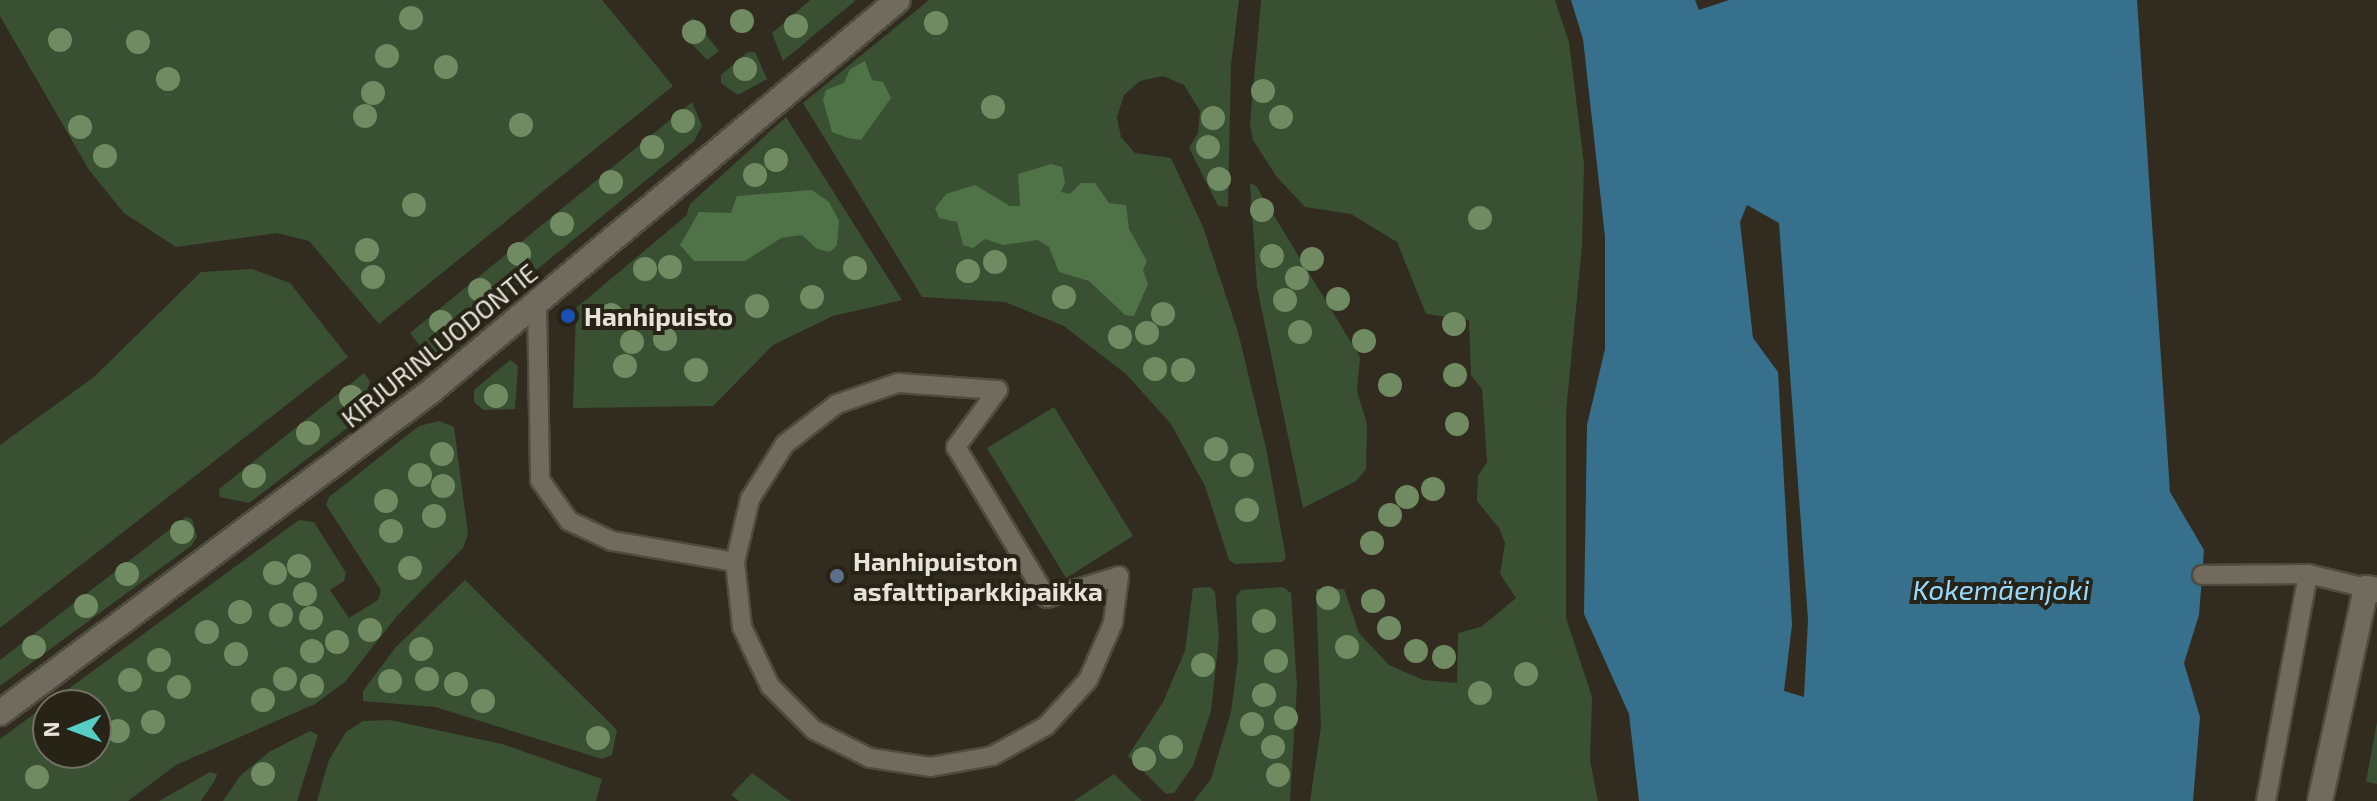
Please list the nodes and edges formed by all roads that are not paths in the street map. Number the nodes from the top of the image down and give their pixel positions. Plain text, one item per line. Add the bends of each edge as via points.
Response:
1 (898, 0) edge
2 (537, 302) junction
3 (735, 562) junction
4 (2308, 574) junction
5 (2202, 575) dead end
6 (2372, 589) edge
7 (0, 713) edge
8 (2266, 801) edge
9 (2320, 801) edge

1 - 2 street, KIRJURINLUODONTIE
2 - 3 lane via 540,480 569,521 612,541
2 - 7 street, KIRJURINLUODONTIE via 236,541
3 - 3 lane via 742,627 770,686 814,730 870,758 931,767 992,756 1046,726 1088,680 1113,623 1119,576 1047,598 956,447 998,390 964,385 898,383 837,404 785,444 750,499
4 - 5 lane
4 - 6 lane
4 - 8 lane
6 - 9 street

